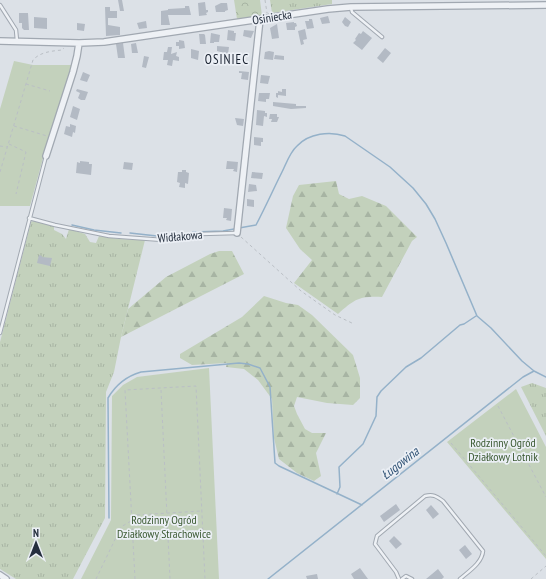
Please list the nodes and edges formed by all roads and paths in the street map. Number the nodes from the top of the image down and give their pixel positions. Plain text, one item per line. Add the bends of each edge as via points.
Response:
1 (265, 0) edge
2 (546, 4) edge
3 (0, 5) edge
4 (351, 7) junction
5 (268, 18) junction
6 (260, 19) junction
7 (382, 37) dead end
8 (0, 41) edge
9 (17, 41) junction
10 (65, 42) junction
11 (79, 43) junction
12 (26, 84) junction
13 (50, 91) dead end
14 (14, 126) junction
15 (49, 136) dead end
16 (9, 144) junction
17 (0, 146) edge
18 (8, 147) junction
19 (46, 156) joint
20 (0, 172) edge
21 (16, 194) dead end
22 (29, 218) junction
23 (237, 233) junction
24 (354, 324) dead end
25 (0, 333) edge
26 (161, 389) junction
27 (498, 406) dead end
28 (451, 443) dead end
29 (546, 497) edge
30 (201, 511) junction
31 (166, 513) junction
32 (131, 522) junction
33 (546, 556) edge
34 (546, 566) edge
35 (0, 575) edge
36 (6, 579) edge
37 (96, 579) edge
38 (135, 579) edge
39 (170, 579) edge
40 (205, 579) edge
41 (400, 579) edge
42 (412, 579) edge
43 (460, 579) edge
44 (531, 579) edge

1 - 5 path
2 - 4 street, Osiniecka
3 - 9 lane via 16,30
4 - 5 street, Osiniecka
4 - 7 lane via 352,12
5 - 6 street, Osiniecka
6 - 11 street, Osiniecka via 111,41
6 - 23 street
8 - 9 street, Osiniecka
9 - 10 street, Osiniecka
10 - 11 street, Osiniecka
10 - 12 path via 62,50 46,52 33,60
11 - 19 street
12 - 13 path
12 - 14 path
14 - 15 path
14 - 16 path
16 - 18 path
16 - 21 path via 26,152
17 - 18 path
18 - 20 path
19 - 22 lane
22 - 23 lane, Widłakowa via 95,233 163,240 200,234
22 - 25 lane
23 - 24 path via 300,291 335,315
26 - 30 path via 196,386
26 - 31 path
26 - 32 path via 125,390
27 - 29 path
28 - 33 path
30 - 31 path
30 - 40 path
31 - 32 path via 136,515
31 - 39 path
32 - 37 path via 121,527
32 - 38 path
34 - 44 path
35 - 36 street
41 - 42 lane via 406,576
41 - 43 lane via 375,544 377,536 425,496 431,494 442,501 483,551 480,561

